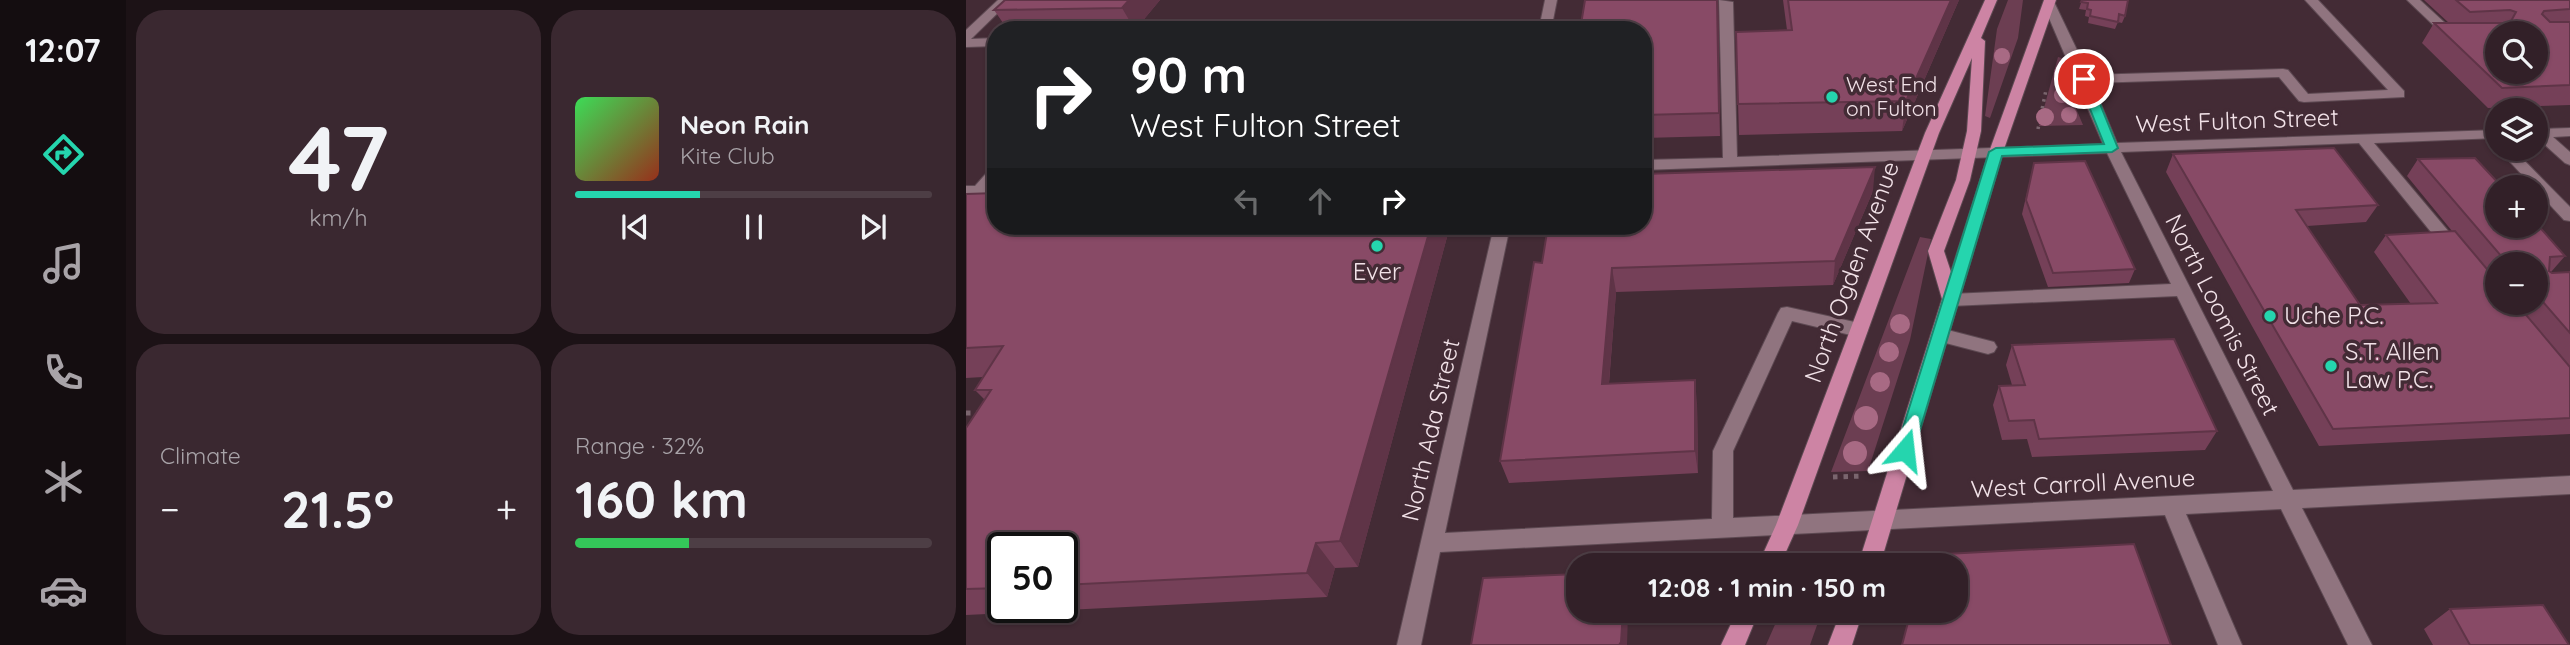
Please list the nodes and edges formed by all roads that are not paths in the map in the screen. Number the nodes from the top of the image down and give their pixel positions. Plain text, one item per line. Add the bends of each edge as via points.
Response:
1 (1004, 0) edge
2 (1553, 0) edge
3 (1725, 0) edge
4 (1991, 0) edge
5 (2311, 0) edge
6 (2413, 0) edge
7 (2049, 1) edge
8 (1547, 21) edge
9 (1979, 27) junction
10 (2485, 37) edge
11 (966, 40) edge
12 (987, 41) edge
13 (2084, 79) junction
14 (2570, 131) edge
15 (2548, 132) edge
16 (2485, 136) edge
17 (2362, 139) junction
18 (2548, 141) edge
19 (2112, 148) junction
20 (1996, 152) junction
21 (1969, 153) junction
22 (1924, 155) junction
23 (2570, 160) edge
24 (2517, 161) edge
25 (1730, 162) junction
26 (1652, 165) edge
27 (2570, 216) edge
28 (1500, 235) edge
29 (2467, 264) edge
30 (2182, 290) junction
31 (1951, 300) junction
32 (1859, 331) junction
33 (1940, 335) junction
34 (1988, 347) dead end
35 (2570, 485) edge
36 (2287, 500) junction
37 (2172, 506) junction
38 (1884, 520) junction
39 (1787, 525) junction
40 (1721, 528) junction
41 (1432, 543) junction
42 (1774, 553) edge
43 (1872, 553) edge
44 (1742, 623) edge
45 (1848, 623) edge
46 (1409, 645) edge
47 (1732, 645) edge
48 (1840, 645) edge
49 (2230, 645) edge
50 (2360, 645) edge

1 - 11 street
2 - 8 street
3 - 25 street
4 - 9 main road, North Ogden Avenue
5 - 13 street via 2399,94 2304,98 2283,72
6 - 10 street via 2454,38
7 - 13 street, North Loomis Street
7 - 20 main road
9 - 21 main road
9 - 22 main road, North Ogden Avenue
11 - 12 street
13 - 19 street, North Loomis Street
14 - 15 street
16 - 17 street, West Fulton Street
17 - 19 street, West Fulton Street
17 - 29 street
18 - 23 street
19 - 20 street, West Fulton Street
19 - 30 street, North Loomis Street
20 - 21 street, West Fulton Street
20 - 31 main road
21 - 22 street, West Fulton Street
21 - 31 main road via 1936,251
22 - 25 street, West Fulton Street
22 - 32 main road, North Ogden Avenue
24 - 27 street
25 - 26 street, West Fulton Street
28 - 41 street, North Ada Street
30 - 31 street
30 - 36 street, North Loomis Street
31 - 33 main road
32 - 39 main road, North Ogden Avenue
32 - 40 street via 1787,313 1723,451
33 - 34 street
33 - 38 main road
35 - 36 street, West Carroll Avenue
36 - 37 street, West Carroll Avenue
36 - 50 street, North Loomis Street
37 - 38 street, West Carroll Avenue
37 - 49 street
38 - 39 street, West Carroll Avenue
38 - 43 main road
39 - 40 street, West Carroll Avenue
39 - 42 main road, North Ogden Avenue
40 - 41 street, West Carroll Avenue
41 - 46 street, North Ada Street
44 - 47 main road
45 - 48 main road

